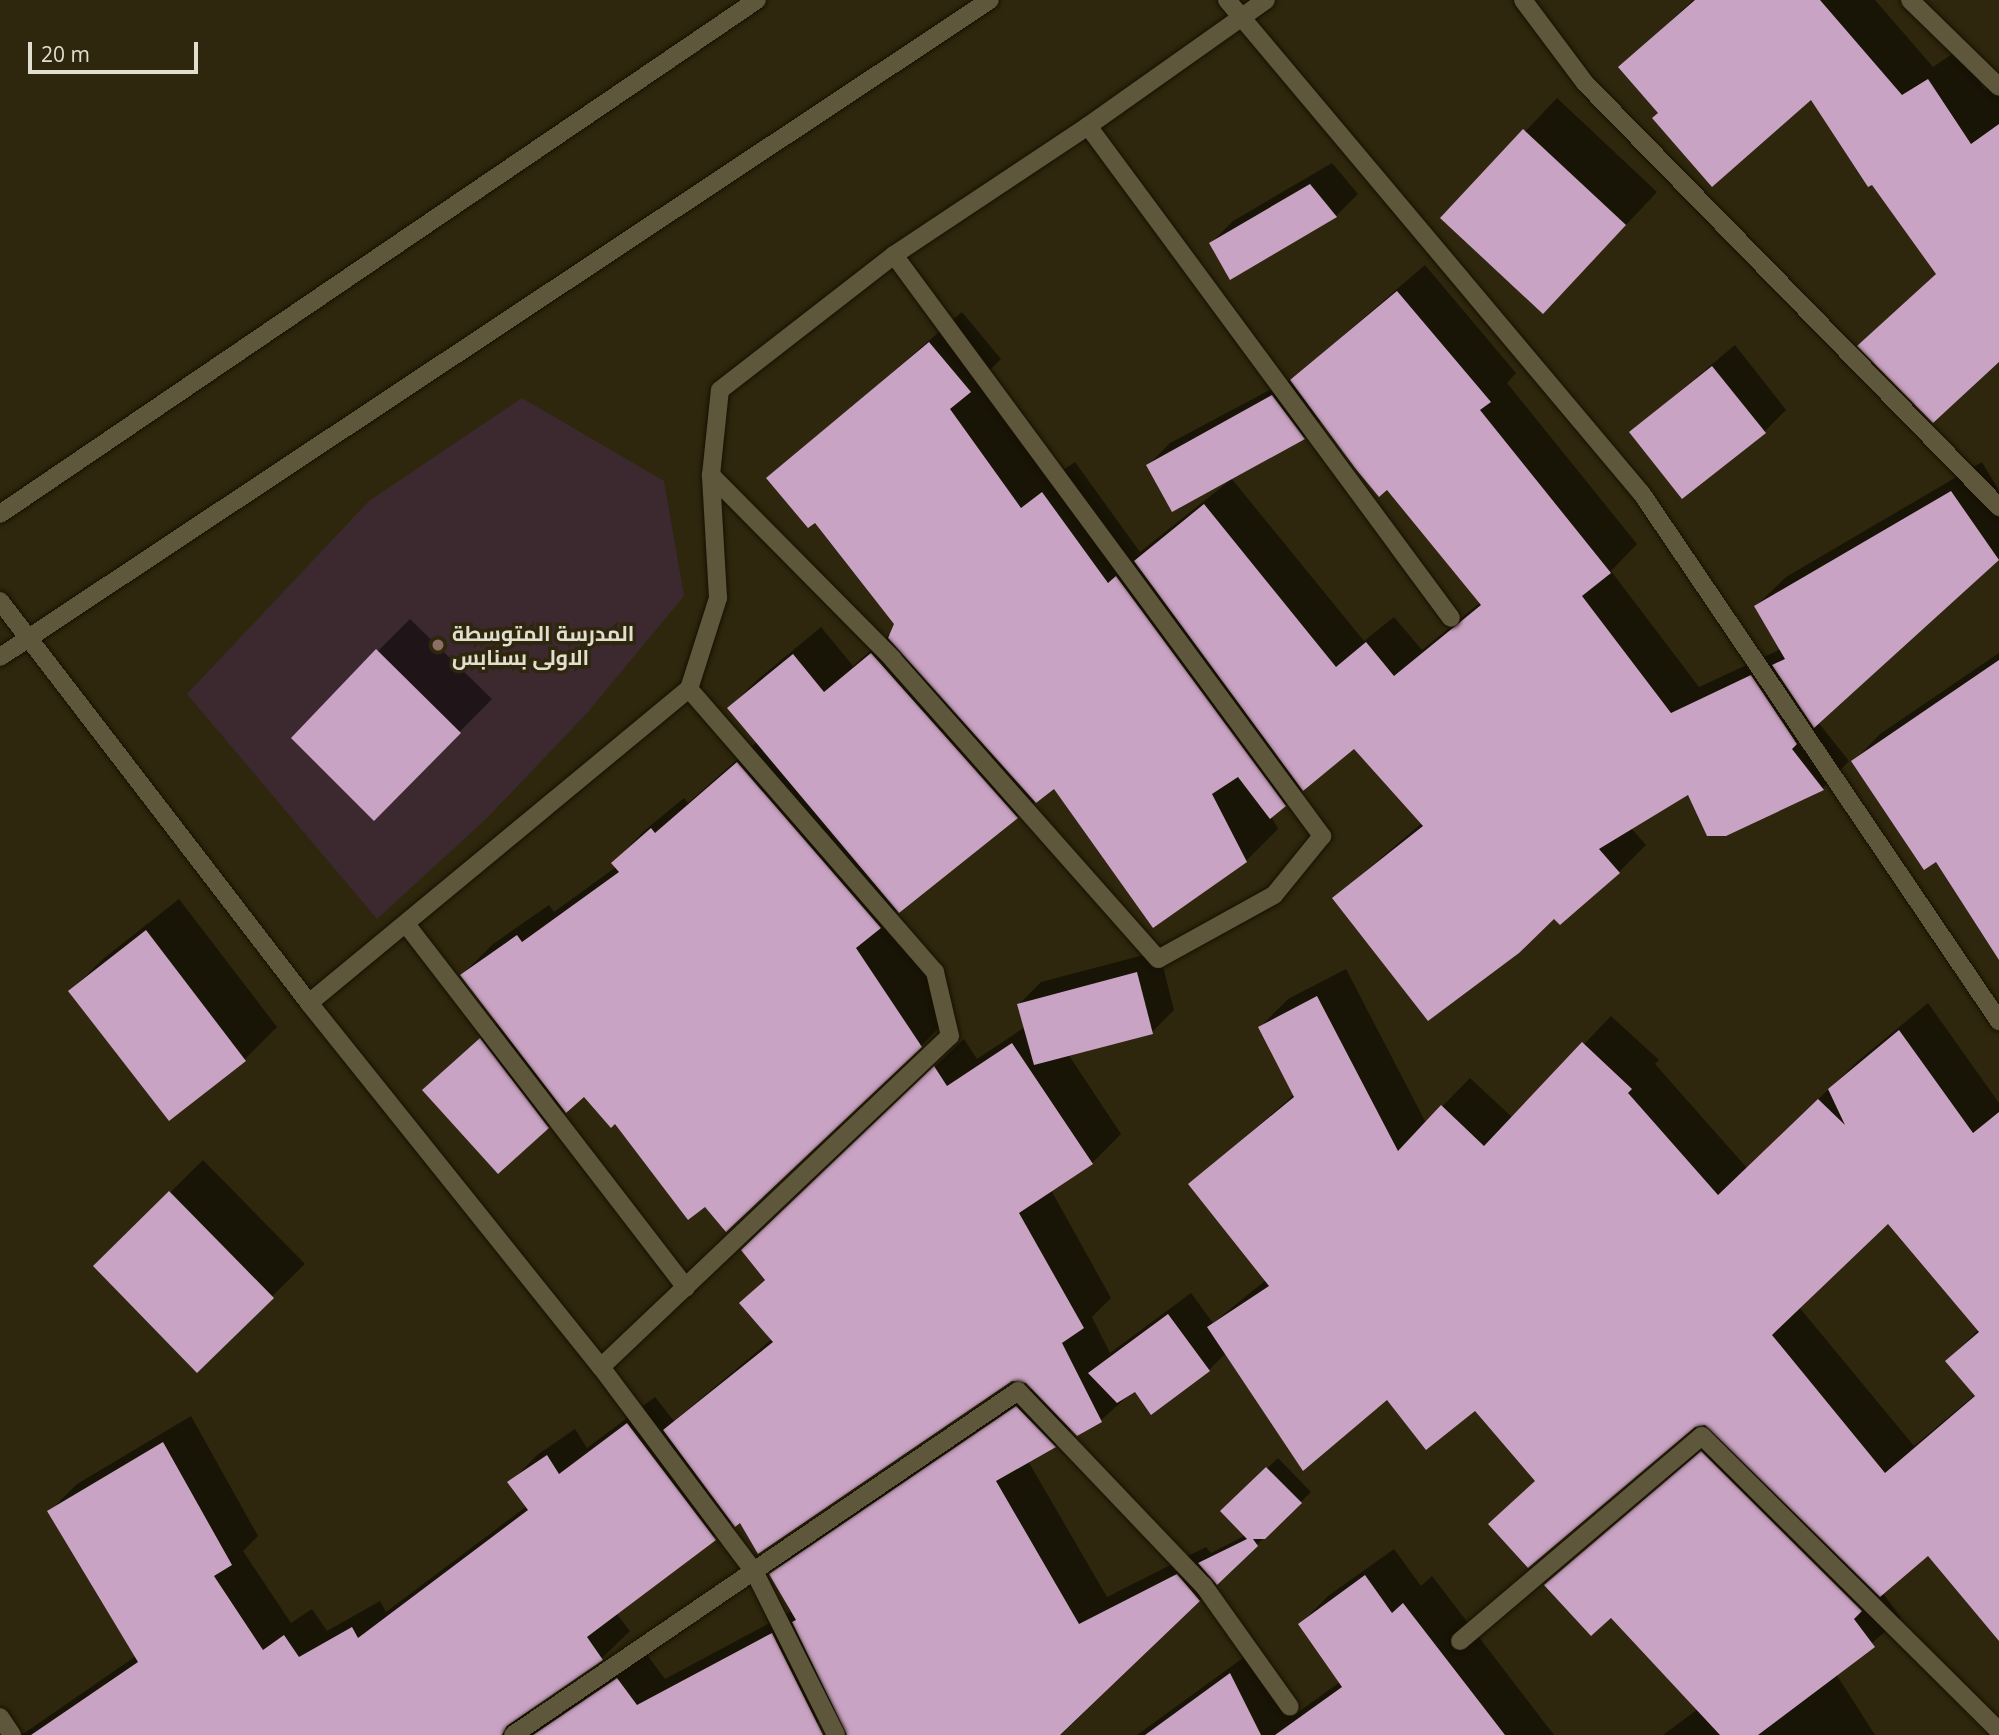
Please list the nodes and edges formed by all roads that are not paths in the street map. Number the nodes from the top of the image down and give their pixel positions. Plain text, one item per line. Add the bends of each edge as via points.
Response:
1 (757, 0) edge
2 (990, 0) edge
3 (1227, 0) edge
4 (1266, 0) edge
5 (1523, 0) edge
6 (1910, 0) edge
7 (1240, 17) junction
8 (1999, 87) edge
9 (1088, 126) junction
10 (894, 256) junction
11 (711, 475) junction
12 (1999, 507) edge
13 (0, 514) edge
14 (0, 600) edge
15 (1451, 618) dead end
16 (29, 638) junction
17 (0, 657) edge
18 (689, 689) junction
19 (406, 924) junction
20 (309, 1003) junction
21 (1999, 1021) edge
22 (686, 1288) junction
23 (601, 1367) junction
24 (755, 1573) junction
25 (1460, 1641) dead end
26 (1290, 1707) dead end
27 (0, 1717) edge
28 (1999, 1731) edge
29 (12, 1735) edge
30 (513, 1735) edge
31 (836, 1735) edge

1 - 13 street
2 - 16 street
3 - 7 street
4 - 7 street
5 - 12 street via 1585,83
6 - 8 street
7 - 9 street
7 - 21 street via 1642,494
9 - 10 street
9 - 15 street
10 - 11 street via 720,390
10 - 11 street via 1322,835 1274,895 1158,960 893,659
11 - 18 street via 718,598
14 - 16 street
16 - 17 street
16 - 20 street
18 - 19 street
18 - 22 street via 935,972 950,1036
19 - 20 street
19 - 22 street
20 - 23 street
22 - 23 street
23 - 24 street
24 - 26 street via 1018,1391 1204,1586
24 - 30 street
24 - 31 street
25 - 28 street via 1702,1436
27 - 29 street

